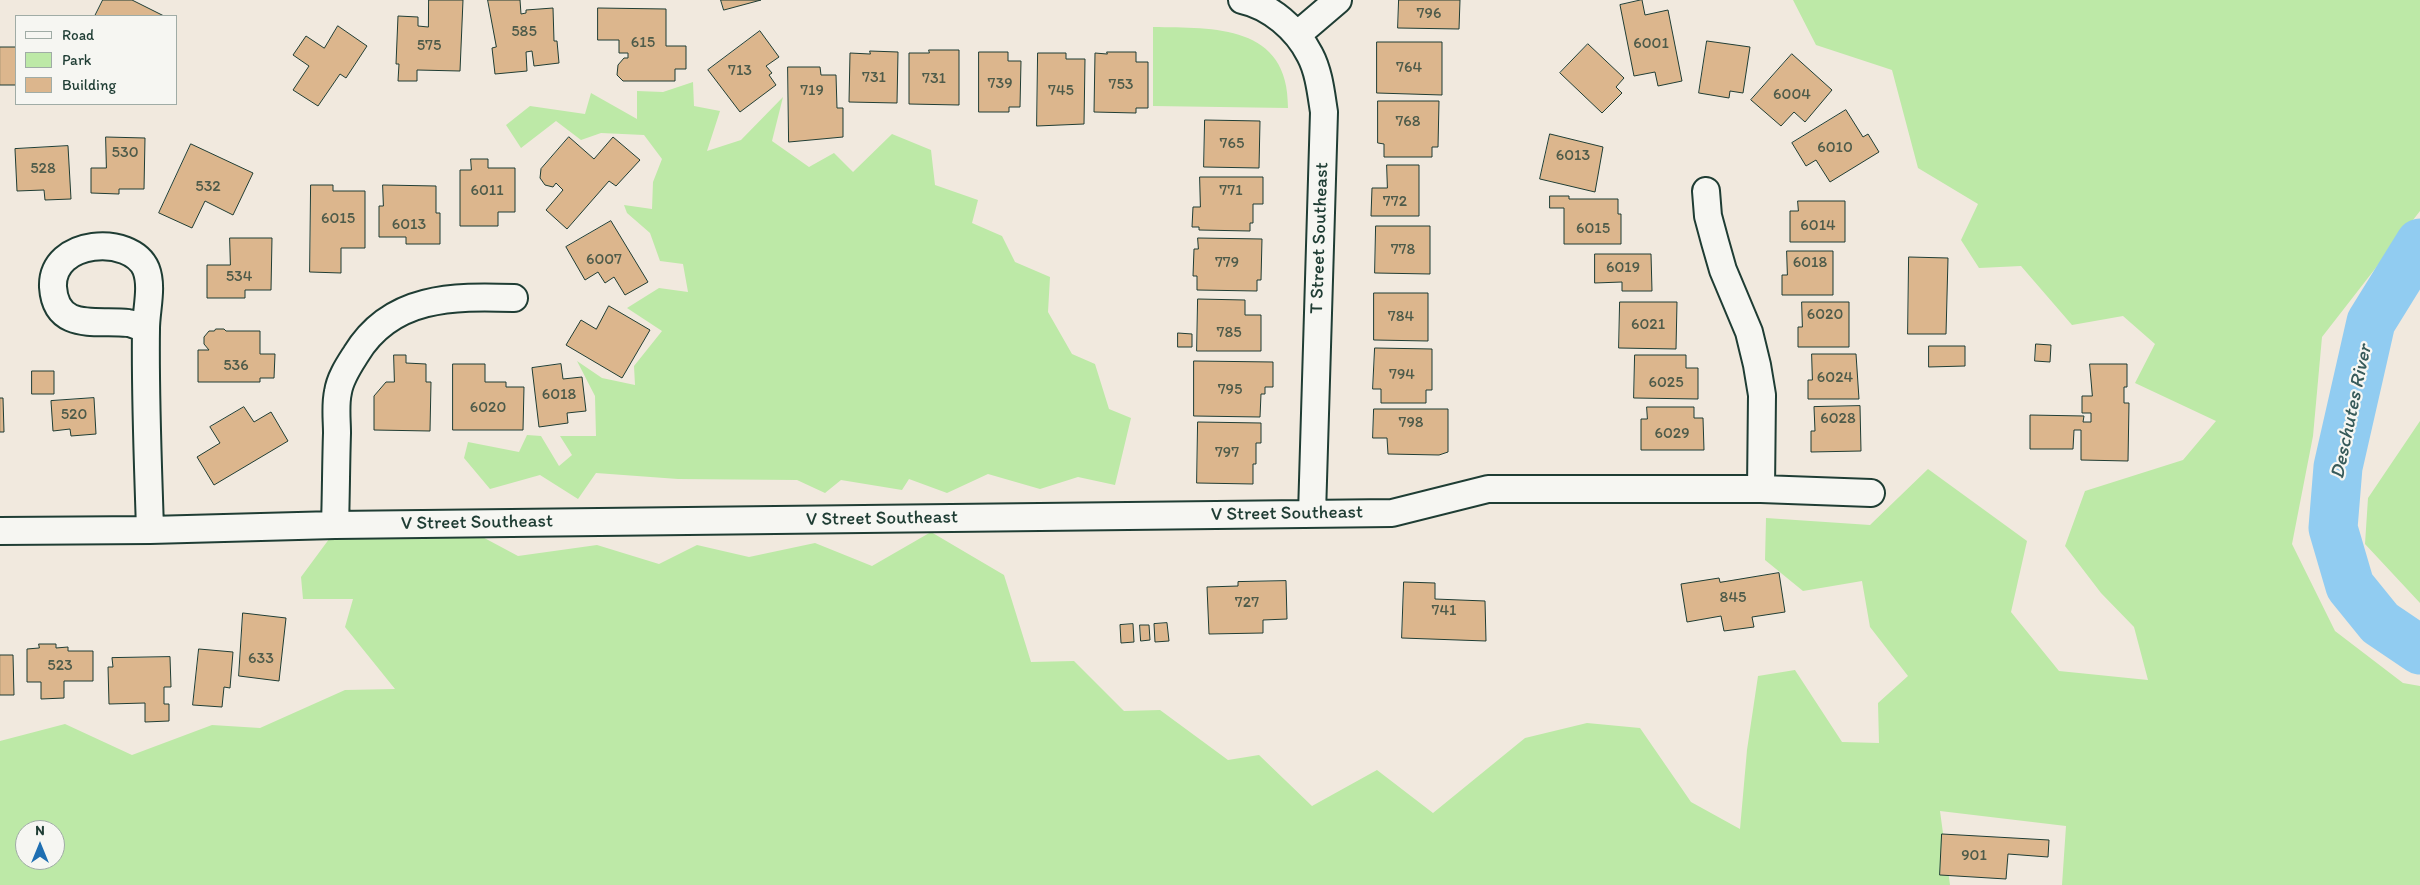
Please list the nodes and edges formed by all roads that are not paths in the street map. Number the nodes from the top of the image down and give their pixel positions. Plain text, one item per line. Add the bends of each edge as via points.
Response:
1 (1242, 0) edge
2 (1338, 0) edge
3 (1297, 36) junction
4 (1706, 191) dead end
5 (514, 298) dead end
6 (146, 329) dead end
7 (1761, 490) junction
8 (1871, 494) dead end
9 (1312, 514) junction
10 (336, 524) junction
11 (150, 530) junction
12 (0, 531) edge

1 - 3 street, T Street Southeast via 1279,17
2 - 3 street
3 - 9 street, T Street Southeast via 1310,55 1320,83 1324,112
4 - 7 street via 1708,216 1723,270 1749,332 1757,365 1762,395
5 - 10 street via 472,297 434,301 405,310 381,323 363,342 346,370 338,392
6 - 11 street
7 - 8 street, V Street Southeast
7 - 9 street, V Street Southeast via 1488,490 1392,513
9 - 10 street, V Street Southeast
10 - 11 street, V Street Southeast
11 - 12 street, V Street Southeast

